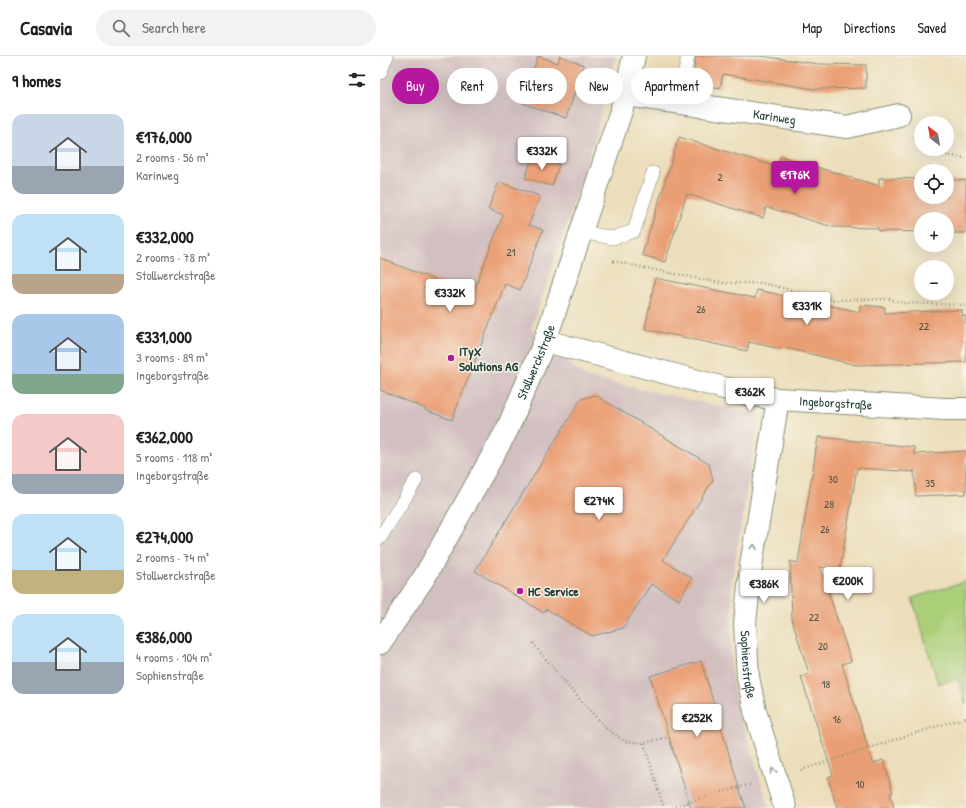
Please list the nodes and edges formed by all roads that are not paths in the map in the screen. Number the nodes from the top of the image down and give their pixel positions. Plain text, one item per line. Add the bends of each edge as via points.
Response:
1 (387, 56) edge
2 (634, 56) edge
3 (688, 56) edge
4 (686, 68) edge
5 (380, 73) edge
6 (626, 95) junction
7 (631, 96) edge
8 (686, 104) edge
9 (899, 115) dead end
10 (653, 173) dead end
11 (579, 241) junction
12 (545, 341) junction
13 (778, 399) junction
14 (966, 409) edge
15 (416, 480) dead end
16 (380, 538) edge
17 (380, 643) edge
18 (784, 808) edge

1 - 5 lane
2 - 6 street, Stollwerckstraße
3 - 4 lane
6 - 7 street, Karinweg
6 - 11 street, Stollwerckstraße
8 - 9 street, Karinweg via 847,127
10 - 11 lane via 634,231 613,238
11 - 12 street, Stollwerckstraße
12 - 13 street, Ingeborgstraße via 747,394
12 - 17 street, Stollwerckstraße via 507,430 425,576
13 - 14 street, Ingeborgstraße
18 -> 13 street, Sophienstraße via 755,711 748,677 745,623 751,566
15 - 16 lane

